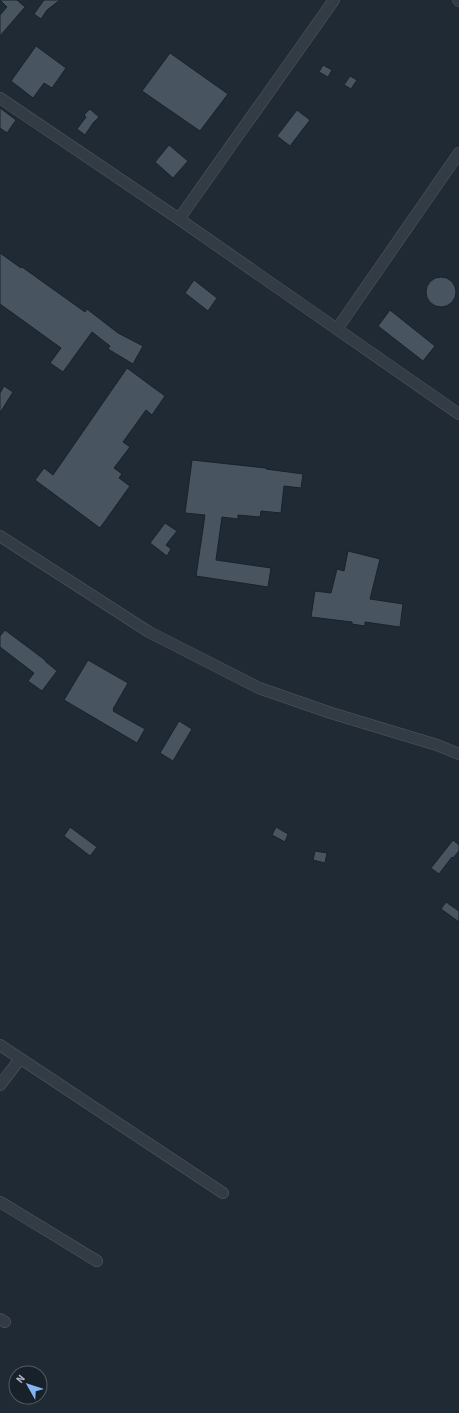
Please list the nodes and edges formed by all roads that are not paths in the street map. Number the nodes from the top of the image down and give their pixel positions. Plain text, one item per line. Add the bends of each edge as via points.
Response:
1 (334, 0) edge
2 (0, 98) edge
3 (459, 153) edge
4 (179, 219) junction
5 (337, 329) junction
6 (459, 414) edge
7 (0, 536) edge
8 (459, 754) edge
9 (0, 1045) edge
10 (20, 1058) junction
11 (0, 1085) edge
12 (223, 1193) dead end
13 (0, 1202) edge
14 (97, 1261) dead end

1 - 4 lane
2 - 4 lane
3 - 5 lane
4 - 5 lane
5 - 6 lane
7 - 8 lane via 149,632 259,688
9 - 10 lane
10 - 11 lane
10 - 12 lane
13 - 14 lane

